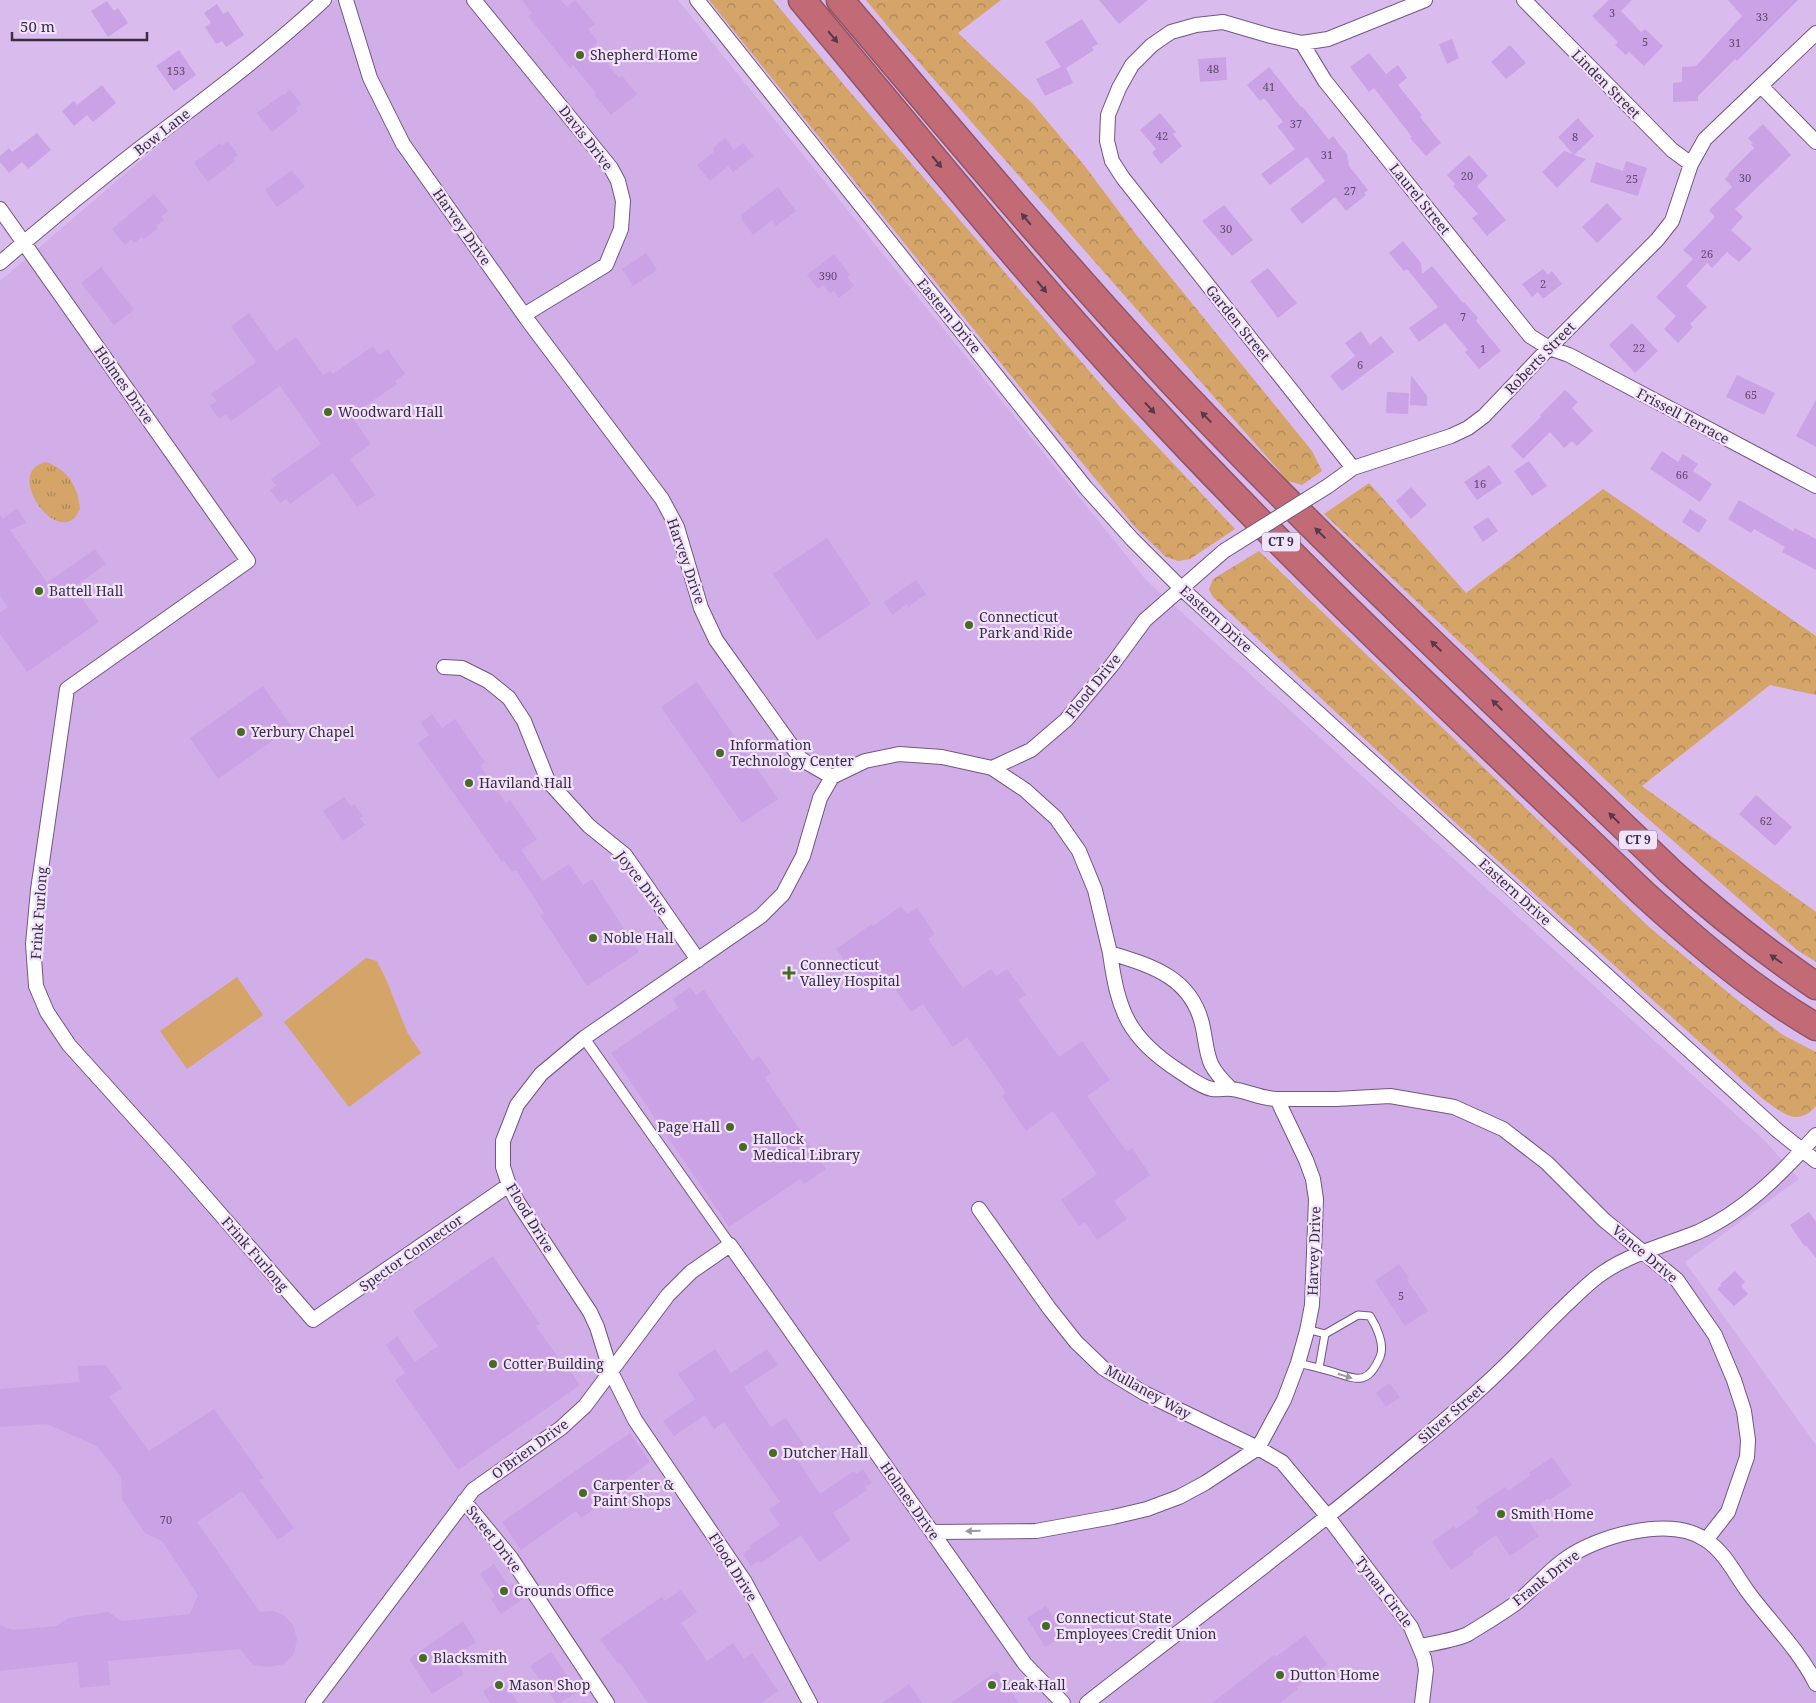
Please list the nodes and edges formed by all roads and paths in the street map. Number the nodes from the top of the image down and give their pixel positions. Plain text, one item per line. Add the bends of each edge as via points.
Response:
1 (324, 0) edge
2 (346, 0) edge
3 (474, 0) edge
4 (697, 0) edge
5 (802, 0) edge
6 (840, 0) edge
7 (1425, 0) edge
8 (1524, 0) edge
9 (1816, 33) edge
10 (1302, 42) junction
11 (1761, 86) junction
12 (1816, 142) edge
13 (1691, 164) junction
14 (0, 209) edge
15 (24, 243) junction
16 (0, 263) edge
17 (524, 315) junction
18 (1548, 348) junction
19 (1353, 468) junction
20 (1816, 486) edge
21 (248, 561) joint
22 (1181, 588) junction
23 (444, 667) dead end
24 (992, 768) junction
25 (832, 777) junction
26 (1110, 953) junction
27 (698, 960) junction
28 (1816, 986) edge
29 (1816, 1027) edge
30 (584, 1038) junction
31 (1231, 1089) junction
32 (1277, 1099) junction
33 (1816, 1135) edge
34 (1803, 1150) junction
35 (1816, 1161) edge
36 (509, 1185) junction
37 (978, 1209) dead end
38 (730, 1244) junction
39 (1643, 1251) junction
40 (313, 1320) joint
41 (1307, 1329) junction
42 (1324, 1334) junction
43 (1298, 1363) junction
44 (1319, 1368) junction
45 (611, 1372) junction
46 (1258, 1448) junction
47 (464, 1501) junction
48 (1328, 1517) junction
49 (932, 1532) junction
50 (1706, 1540) junction
51 (1421, 1646) junction
52 (1816, 1684) edge
53 (313, 1703) edge
54 (607, 1703) edge
55 (810, 1703) edge
56 (1062, 1703) edge
57 (1087, 1703) edge
58 (1422, 1703) edge

1 - 15 street, Bow Lane via 241,71
2 - 17 street, Harvey Drive via 370,78 403,144
3 - 17 street, Davis Drive via 611,168 623,200 621,229 606,265
4 - 22 street, Eastern Drive via 1086,488
5 -> 29 highway, CT 9 via 1058,305 1245,507 1643,893 1748,982
28 -> 6 highway, CT 9 via 1767,953 1671,872 1318,532 1130,336 1035,230
7 - 10 street, Garden Street via 1328,39
8 - 13 street, Linden Street via 1672,150
9 - 11 street, Roberts Street
10 - 18 street, Laurel Street via 1325,81 1530,336
10 - 19 street, Garden Street via 1223,22 1171,32 1132,65 1108,114 1107,140 1112,161 1123,178
11 - 12 street
11 - 13 street, Roberts Street via 1704,139
13 - 18 street, Roberts Street via 1672,221 1657,240
14 - 15 street, Holmes Drive
15 - 16 street, Bow Lane
15 - 21 street, Holmes Drive
17 - 25 street, Harvey Drive via 662,499 677,527 701,608 716,640 801,759
18 - 19 street, Roberts Street via 1484,416 1468,428
18 - 20 street, Frissell Terrace via 1569,355
19 - 22 street, Roberts Street, bridge via 1224,551
21 - 40 street, Frink Furlong via 67,689 38,890 33,944 36,986 69,1045
22 - 24 street, Flood Drive via 1145,620 1066,720 1031,750
22 - 34 street, Eastern Drive
23 - 27 street, Joyce Drive via 462,668 488,681 509,698 524,721 548,782 589,826 624,855
24 - 25 street via 942,757 899,754 865,761
24 - 26 street via 1025,790 1056,818 1079,851 1095,890
25 - 27 street, Flood Drive via 820,798 803,856 783,894 761,916
26 - 31 street via 1152,967 1184,988 1201,1019 1210,1064
26 - 31 street via 1118,996 1126,1017 1144,1045 1193,1080 1212,1089
27 - 30 street, Flood Drive
30 - 36 street, Flood Drive via 541,1074 517,1105 503,1141 502,1167
30 - 38 street
31 - 32 street
32 - 39 street, Vance Drive via 1390,1096 1454,1107 1504,1129 1547,1163 1604,1220
32 - 41 street, Harvey Drive via 1306,1160 1316,1199 1312,1305
33 - 34 street, Silver Street
34 - 35 street, Eastern Drive
34 - 39 street, Silver Street via 1755,1196 1727,1217
36 - 40 street, Spector Connector
36 - 45 street, Flood Drive via 590,1312
37 - 46 street, Mullaney Way via 1049,1308 1076,1342 1103,1368 1144,1393
38 - 45 street, O'Brien Drive via 691,1272 668,1295
38 - 49 street, Holmes Drive
39 - 48 street, Silver Street via 1620,1261 1594,1280 1488,1382
39 - 50 street, Vance Drive via 1677,1280 1715,1335 1744,1411 1747,1457 1739,1485 1728,1512
41 - 42 lane
41 - 43 street, Harvey Drive
42 - 44 lane
44 -> 42 lane via 1357,1379 1374,1371 1382,1353 1377,1327 1370,1316 1358,1315
43 - 44 lane
43 - 46 street, Harvey Drive via 1284,1400
45 - 47 street, O'Brien Drive via 585,1406 561,1428 473,1490
45 - 55 street, Flood Drive via 635,1420 745,1582
46 - 48 street, Mullaney Way via 1282,1462
46 -> 49 street via 1199,1486 1147,1509 1036,1530
47 - 53 street, O'Brien Drive
47 - 54 street, Sweet Drive via 511,1558
48 - 51 street, Tynan Circle via 1411,1627
48 - 57 street, Silver Street
49 - 56 street, Holmes Drive via 1025,1664
50 - 51 street, Frank Drive via 1682,1530 1651,1528 1586,1547 1564,1560 1516,1603 1466,1635
50 - 52 street via 1730,1563 1750,1595 1795,1649
51 - 58 street, Tynan Circle via 1426,1670

